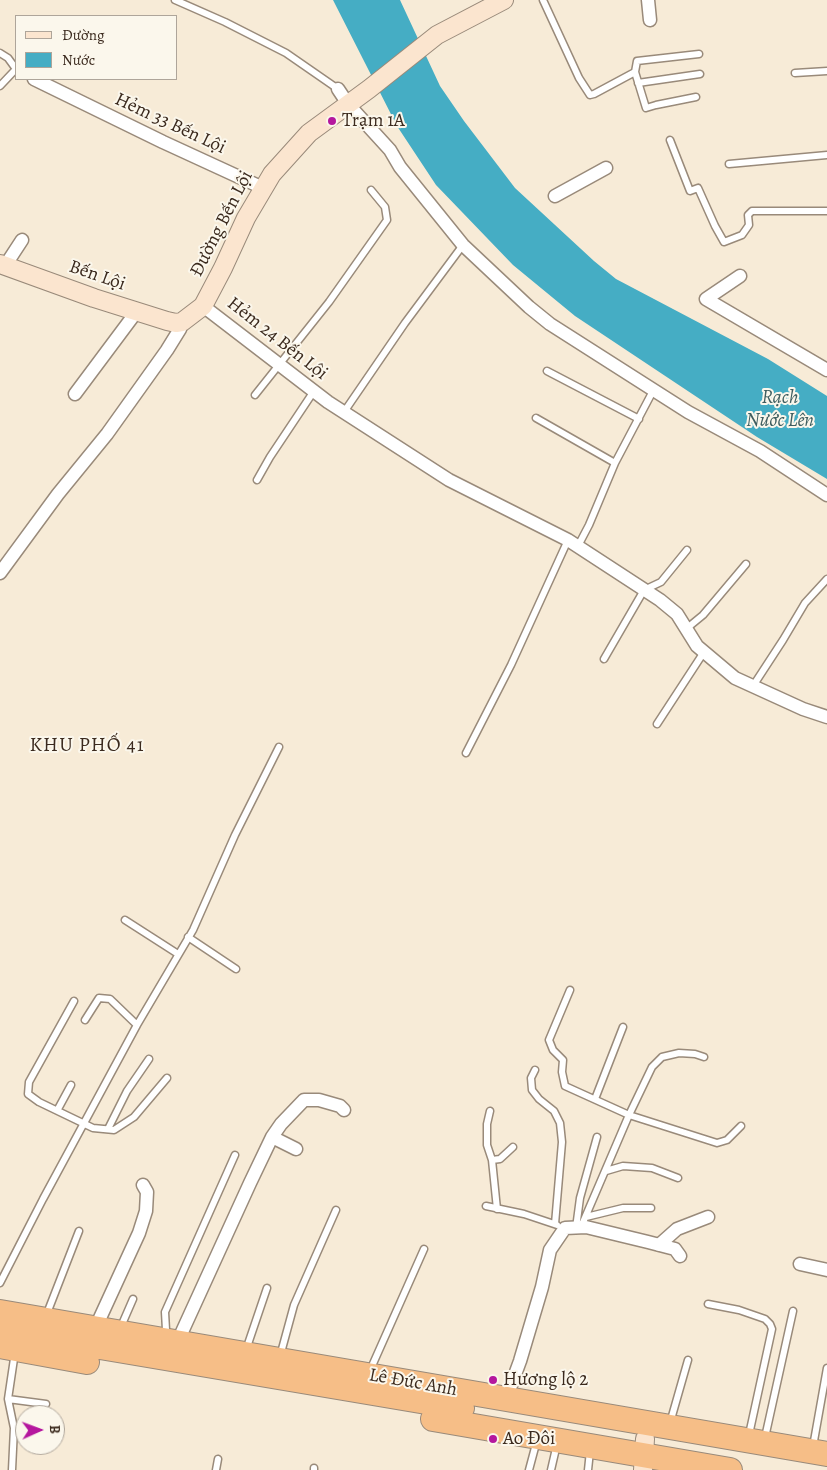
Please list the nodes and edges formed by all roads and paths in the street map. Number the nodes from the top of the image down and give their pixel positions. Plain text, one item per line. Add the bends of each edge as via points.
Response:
1 (175, 0) edge
2 (504, 0) edge
3 (543, 0) edge
4 (648, 0) edge
5 (650, 20) dead end
6 (0, 53) edge
7 (699, 54) dead end
8 (15, 68) edge
9 (15, 70) edge
10 (827, 71) edge
11 (635, 72) junction
12 (795, 73) dead end
13 (700, 74) dead end
14 (49, 82) edge
15 (638, 83) junction
16 (0, 86) edge
17 (338, 88) joint
18 (696, 97) dead end
19 (348, 104) junction
20 (670, 140) dead end
21 (827, 156) edge
22 (729, 164) dead end
23 (606, 168) dead end
24 (263, 188) junction
25 (372, 190) dead end
26 (555, 196) dead end
27 (827, 211) edge
28 (22, 240) dead end
29 (463, 245) junction
30 (3, 265) edge
31 (740, 276) dead end
32 (203, 306) junction
33 (137, 311) junction
34 (182, 322) junction
35 (278, 364) junction
36 (827, 370) edge
37 (547, 371) dead end
38 (654, 390) junction
39 (314, 391) junction
40 (75, 394) dead end
41 (255, 395) dead end
42 (344, 412) junction
43 (536, 418) dead end
44 (639, 419) junction
45 (615, 464) junction
46 (257, 480) dead end
47 (827, 495) edge
48 (573, 543) junction
49 (686, 550) dead end
50 (746, 564) dead end
51 (0, 573) edge
52 (827, 579) edge
53 (644, 590) junction
54 (686, 629) junction
55 (704, 652) junction
56 (604, 659) dead end
57 (753, 686) junction
58 (827, 717) edge
59 (657, 724) dead end
60 (279, 748) dead end
61 (466, 753) dead end
62 (125, 920) dead end
63 (188, 937) junction
64 (178, 954) junction
65 (236, 970) dead end
66 (570, 990) dead end
67 (74, 1001) dead end
68 (85, 1020) dead end
69 (137, 1025) junction
70 (623, 1028) dead end
71 (704, 1057) dead end
72 (149, 1059) dead end
73 (534, 1070) dead end
74 (167, 1078) dead end
75 (71, 1085) dead end
76 (595, 1098) junction
77 (58, 1109) junction
78 (344, 1110) dead end
79 (490, 1111) dead end
80 (629, 1115) junction
81 (84, 1122) junction
82 (741, 1126) dead end
83 (108, 1129) junction
84 (272, 1137) junction
85 (597, 1137) dead end
86 (513, 1147) dead end
87 (296, 1149) dead end
88 (235, 1155) dead end
89 (492, 1160) junction
90 (606, 1171) junction
91 (678, 1178) dead end
92 (143, 1185) dead end
93 (486, 1206) dead end
94 (651, 1208) dead end
95 (497, 1209) junction
96 (336, 1210) dead end
97 (708, 1217) dead end
98 (572, 1225) junction
99 (79, 1231) dead end
100 (660, 1245) junction
101 (424, 1249) dead end
102 (680, 1256) dead end
103 (800, 1264) dead end
104 (827, 1270) edge
105 (0, 1283) edge
106 (267, 1288) dead end
107 (133, 1299) dead end
108 (0, 1301) edge
109 (708, 1304) dead end
110 (793, 1311) dead end
111 (0, 1312) edge
112 (52, 1313) junction
113 (100, 1318) junction
114 (123, 1322) junction
115 (0, 1330) edge
116 (174, 1331) junction
117 (248, 1344) junction
118 (8, 1348) edge
119 (282, 1349) junction
120 (688, 1360) dead end
121 (372, 1366) junction
122 (827, 1368) edge
123 (508, 1394) junction
124 (8, 1399) junction
125 (46, 1404) dead end
126 (672, 1416) junction
127 (758, 1432) junction
128 (548, 1439) junction
129 (590, 1446) junction
130 (823, 1447) edge
131 (644, 1455) edge
132 (218, 1458) dead end
133 (12, 1470) edge
134 (216, 1470) edge
135 (529, 1470) edge
136 (551, 1470) edge
137 (588, 1470) edge
138 (730, 1470) edge
139 (824, 1470) edge

1 - 17 lane via 286,54
2 - 19 street, Đường Bến Lội via 437,35
3 - 11 lane via 590,95
4 - 5 street
6 - 8 lane
7 - 11 lane via 637,61
9 - 16 lane
10 - 12 lane
11 - 15 lane
13 - 15 lane
14 - 24 street, Hẻm 33 Bến Lội via 162,142
15 - 18 lane via 646,108
17 - 19 street
19 - 24 street, Đường Bến Lội via 309,133
19 - 29 street via 390,150
20 - 27 lane via 690,191 698,188 724,242 742,234 750,225 748,215 752,211
21 - 22 lane
23 - 26 street
24 - 32 street, Đường Bến Lội
25 - 35 lane via 385,207 388,220 329,302
28 - 30 street
29 - 38 street via 550,324
29 - 42 lane via 405,322
30 - 33 street, Bến Lội
31 - 36 street via 706,299
32 - 34 street, Đường Bến Lội
32 - 35 street, Hẻm 24 Bến Lội
33 - 34 street, Bến Lội via 167,321
33 - 40 street
34 - 51 street via 167,350 107,434
35 - 39 street, Hẻm 24 Bến Lội
35 - 41 lane
37 - 44 lane
38 - 44 lane
38 - 47 street via 760,451
39 - 42 street, Hẻm 24 Bến Lội
39 - 46 lane
42 - 48 street, Hẻm 24 Bến Lội via 449,480
43 - 45 lane
44 - 45 lane
45 - 48 lane via 589,525
48 - 53 street, Hẻm 24 Bến Lội
48 - 61 lane
49 - 53 lane via 661,582
50 - 54 lane via 703,615
52 - 57 lane via 805,603
53 - 54 street, Hẻm 24 Bến Lội via 677,614
53 - 56 lane
54 - 55 street, Hẻm 24 Bến Lội
55 - 57 street, Hẻm 24 Bến Lội via 735,678
55 - 59 lane
57 - 58 street, Hẻm 24 Bến Lội
60 - 63 lane
62 - 64 lane
63 - 64 lane
63 - 65 lane
64 - 69 lane
66 - 76 lane via 549,1040 563,1060 565,1086
67 - 77 lane via 28,1087 28,1094
68 - 69 lane via 99,998 110,999
69 - 81 lane
70 - 76 lane
71 - 80 lane via 679,1053 662,1057 652,1067
72 - 83 lane via 127,1091
73 - 98 lane via 532,1090 554,1111 560,1123
74 - 83 lane via 134,1117 114,1130
75 - 77 lane
76 - 80 lane
77 - 81 lane
78 - 84 street via 319,1100 304,1100
79 - 89 lane via 487,1145
80 - 82 lane via 717,1143 728,1140
80 - 90 lane
81 - 83 lane via 93,1128
81 - 105 lane
84 - 87 street
84 - 116 street via 222,1242
85 - 98 lane
86 - 89 lane via 500,1159
88 - 116 lane via 165,1312
89 - 95 lane
90 - 91 lane via 623,1166 652,1168
90 - 98 lane
92 - 113 street via 147,1192 146,1211 139,1233
93 - 95 lane
94 - 98 lane via 623,1208
95 - 98 lane
96 - 119 lane via 294,1306
97 - 100 street via 677,1229
98 - 100 street
98 - 123 street via 550,1250
99 - 112 lane
100 - 102 street via 675,1249
101 - 121 lane
103 - 104 street
106 - 117 lane
107 - 114 lane
108 - 112 highway, Lê Đức Anh
109 - 127 lane via 765,1319 772,1329
110 - 127 lane
111 - 112 highway, Lê Đức Anh
112 - 113 highway, Lê Đức Anh
112 - 123 highway, Lê Đức Anh
113 - 114 highway, Lê Đức Anh
114 - 116 highway, Lê Đức Anh
115 - 131 highway, Lê Đức Anh
116 - 117 highway, Lê Đức Anh
117 - 119 highway, Lê Đức Anh
118 - 124 lane
118 - 128 highway, Lê Đức Anh
119 - 121 highway, Lê Đức Anh
120 - 126 lane
121 - 123 highway, Lê Đức Anh
122 - 130 lane
123 - 126 highway, Lê Đức Anh
123 - 130 highway, Lê Đức Anh
124 - 125 lane
124 - 133 lane via 14,1428
126 - 127 highway, Lê Đức Anh
127 - 130 highway, Lê Đức Anh
128 - 129 highway, Lê Đức Anh
128 - 135 lane
128 - 136 lane
129 - 131 highway, Lê Đức Anh
129 - 137 lane
131 - 138 highway, Lê Đức Anh
131 - 139 highway, Lê Đức Anh
132 - 134 lane

